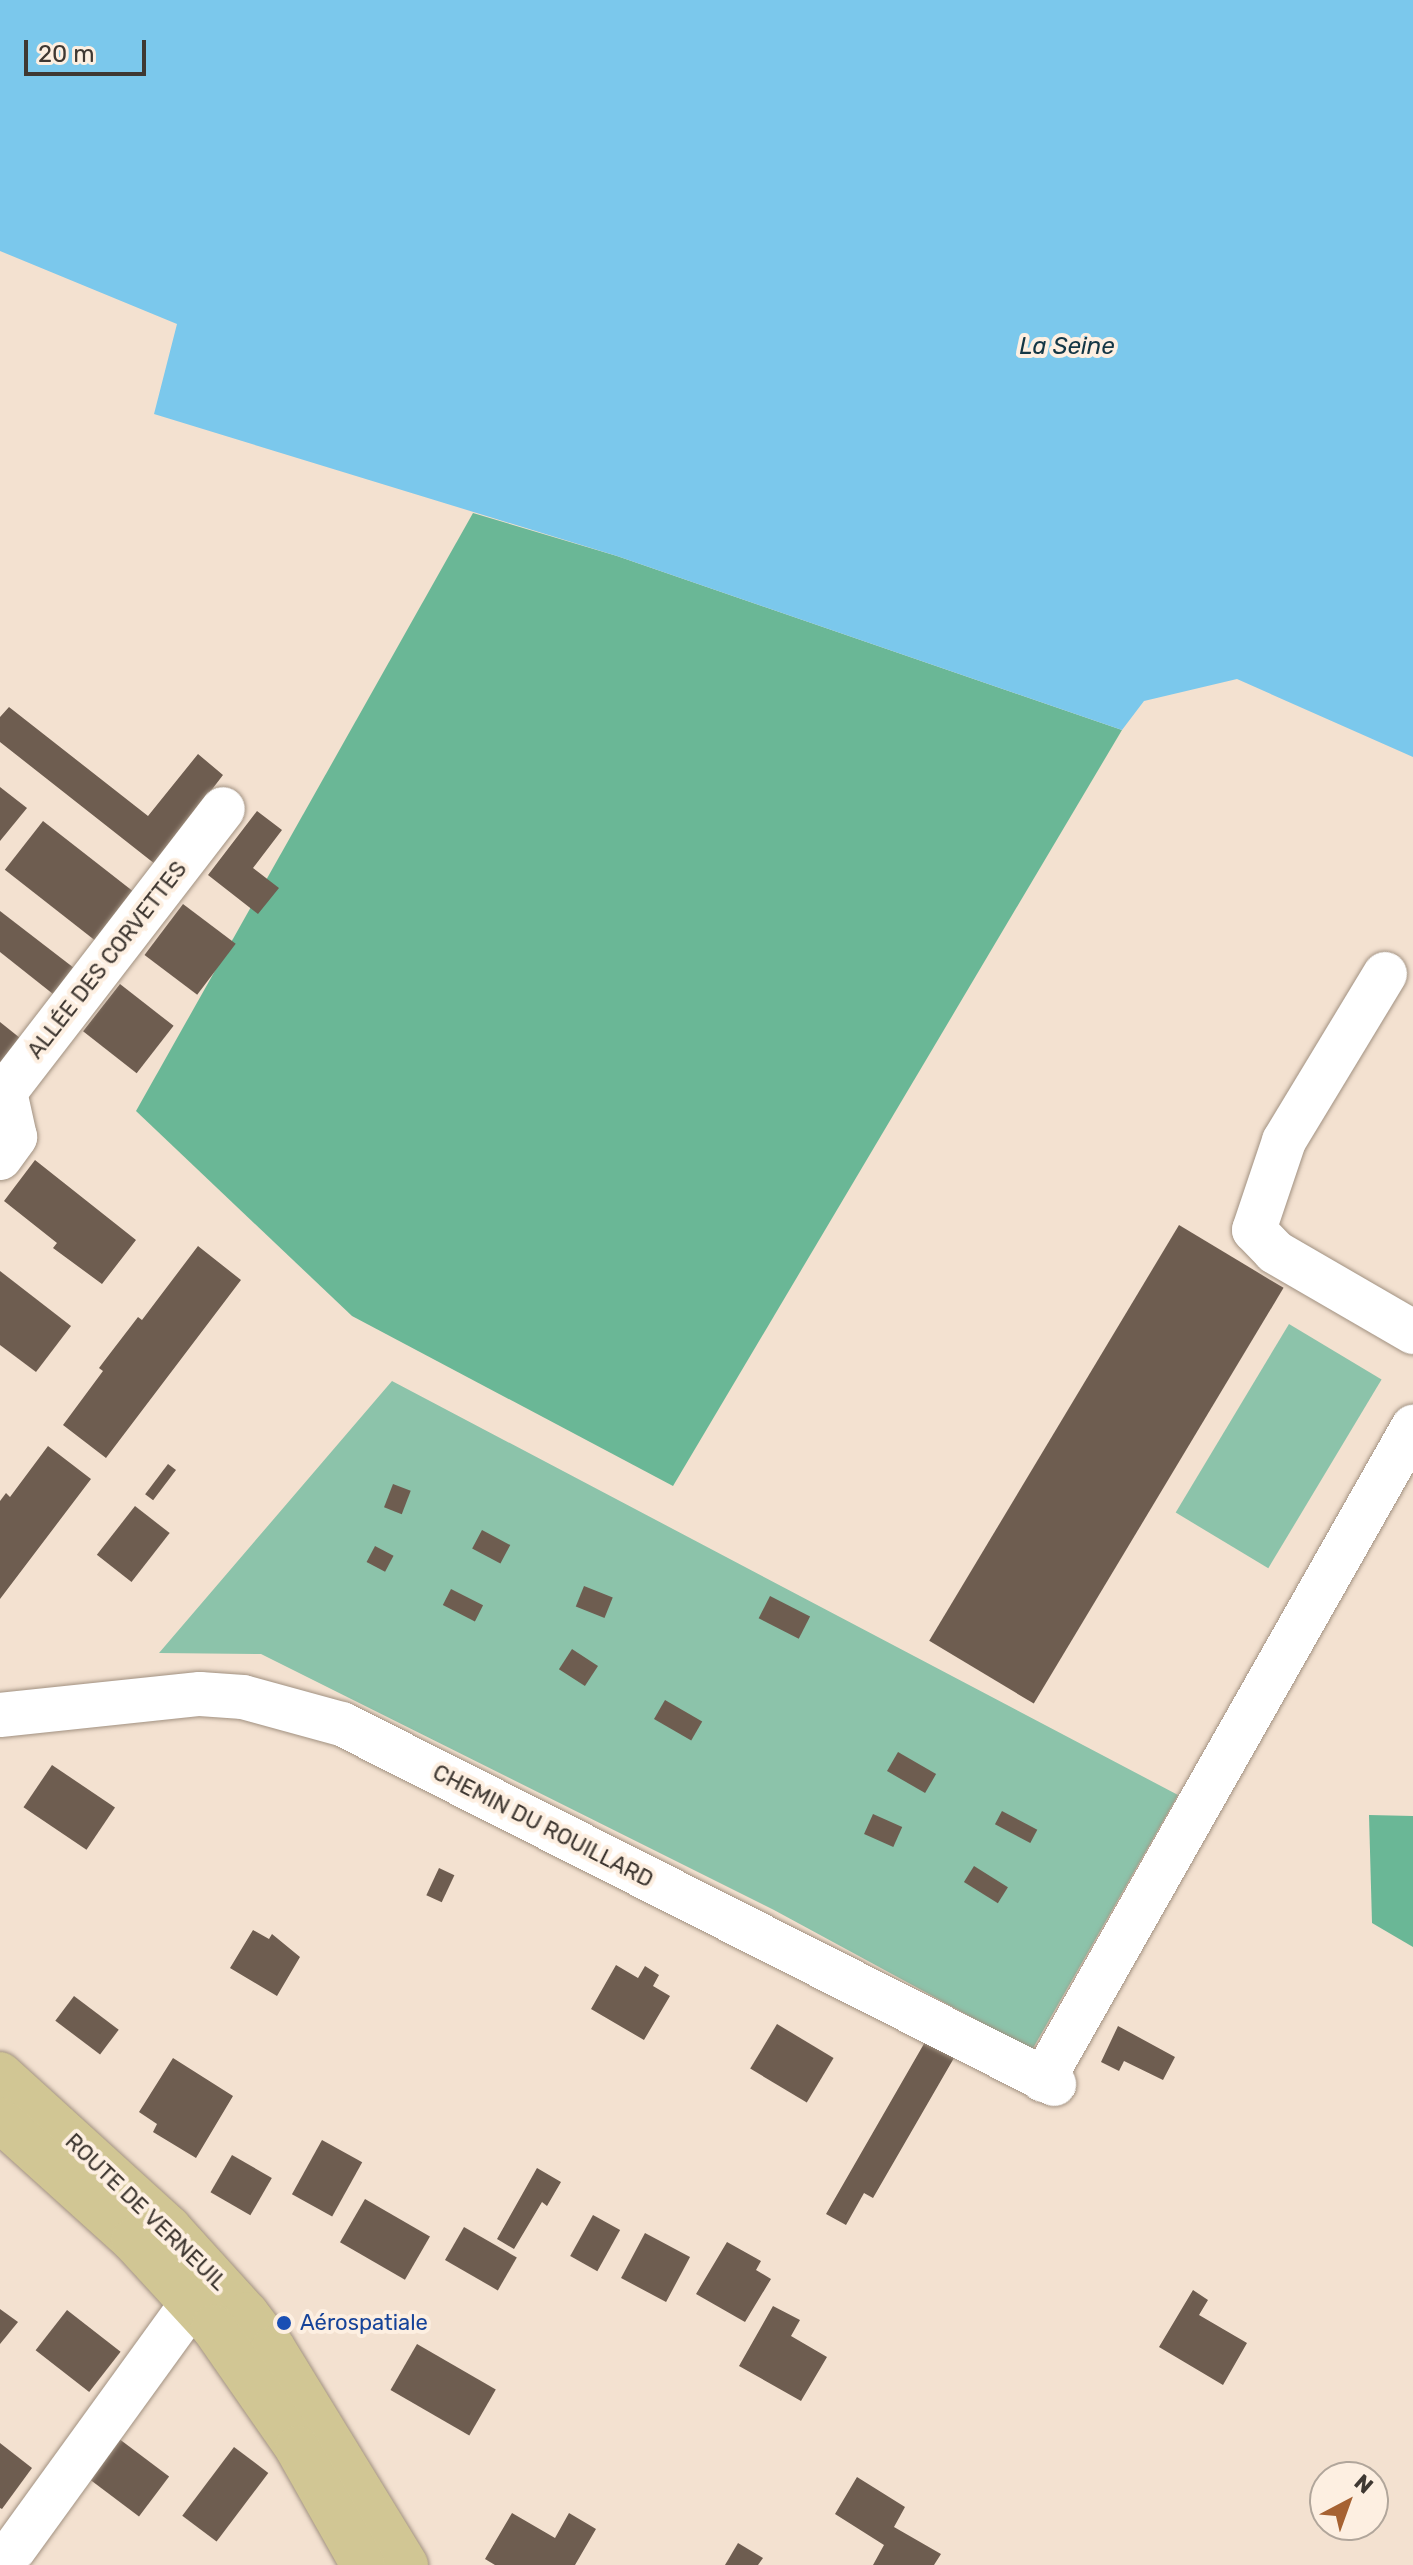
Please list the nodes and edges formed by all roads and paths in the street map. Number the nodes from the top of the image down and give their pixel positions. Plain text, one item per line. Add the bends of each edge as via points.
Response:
1 (223, 809) dead end
2 (1385, 974) dead end
3 (0, 1158) edge
4 (1413, 1332) edge
5 (1413, 1427) edge
6 (0, 1715) edge
7 (0, 2074) edge
8 (0, 2120) edge
9 (192, 2303) junction
10 (14, 2549) dead end
11 (363, 2565) edge
12 (406, 2565) edge

1 - 3 street, ALLÉE DES CORVETTES via 5,1092 15,1137
2 - 4 street via 1284,1141 1254,1230 1275,1252
5 - 6 street, CHEMIN DU ROUILLARD via 1048,2082 342,1724 243,1697 200,1694
7 - 12 main road, ROUTE DE VERNEUIL via 169,2228 247,2314
8 - 9 main road, ROUTE DE VERNEUIL via 133,2240
9 - 10 street
9 - 11 main road, ROUTE DE VERNEUIL via 260,2392

